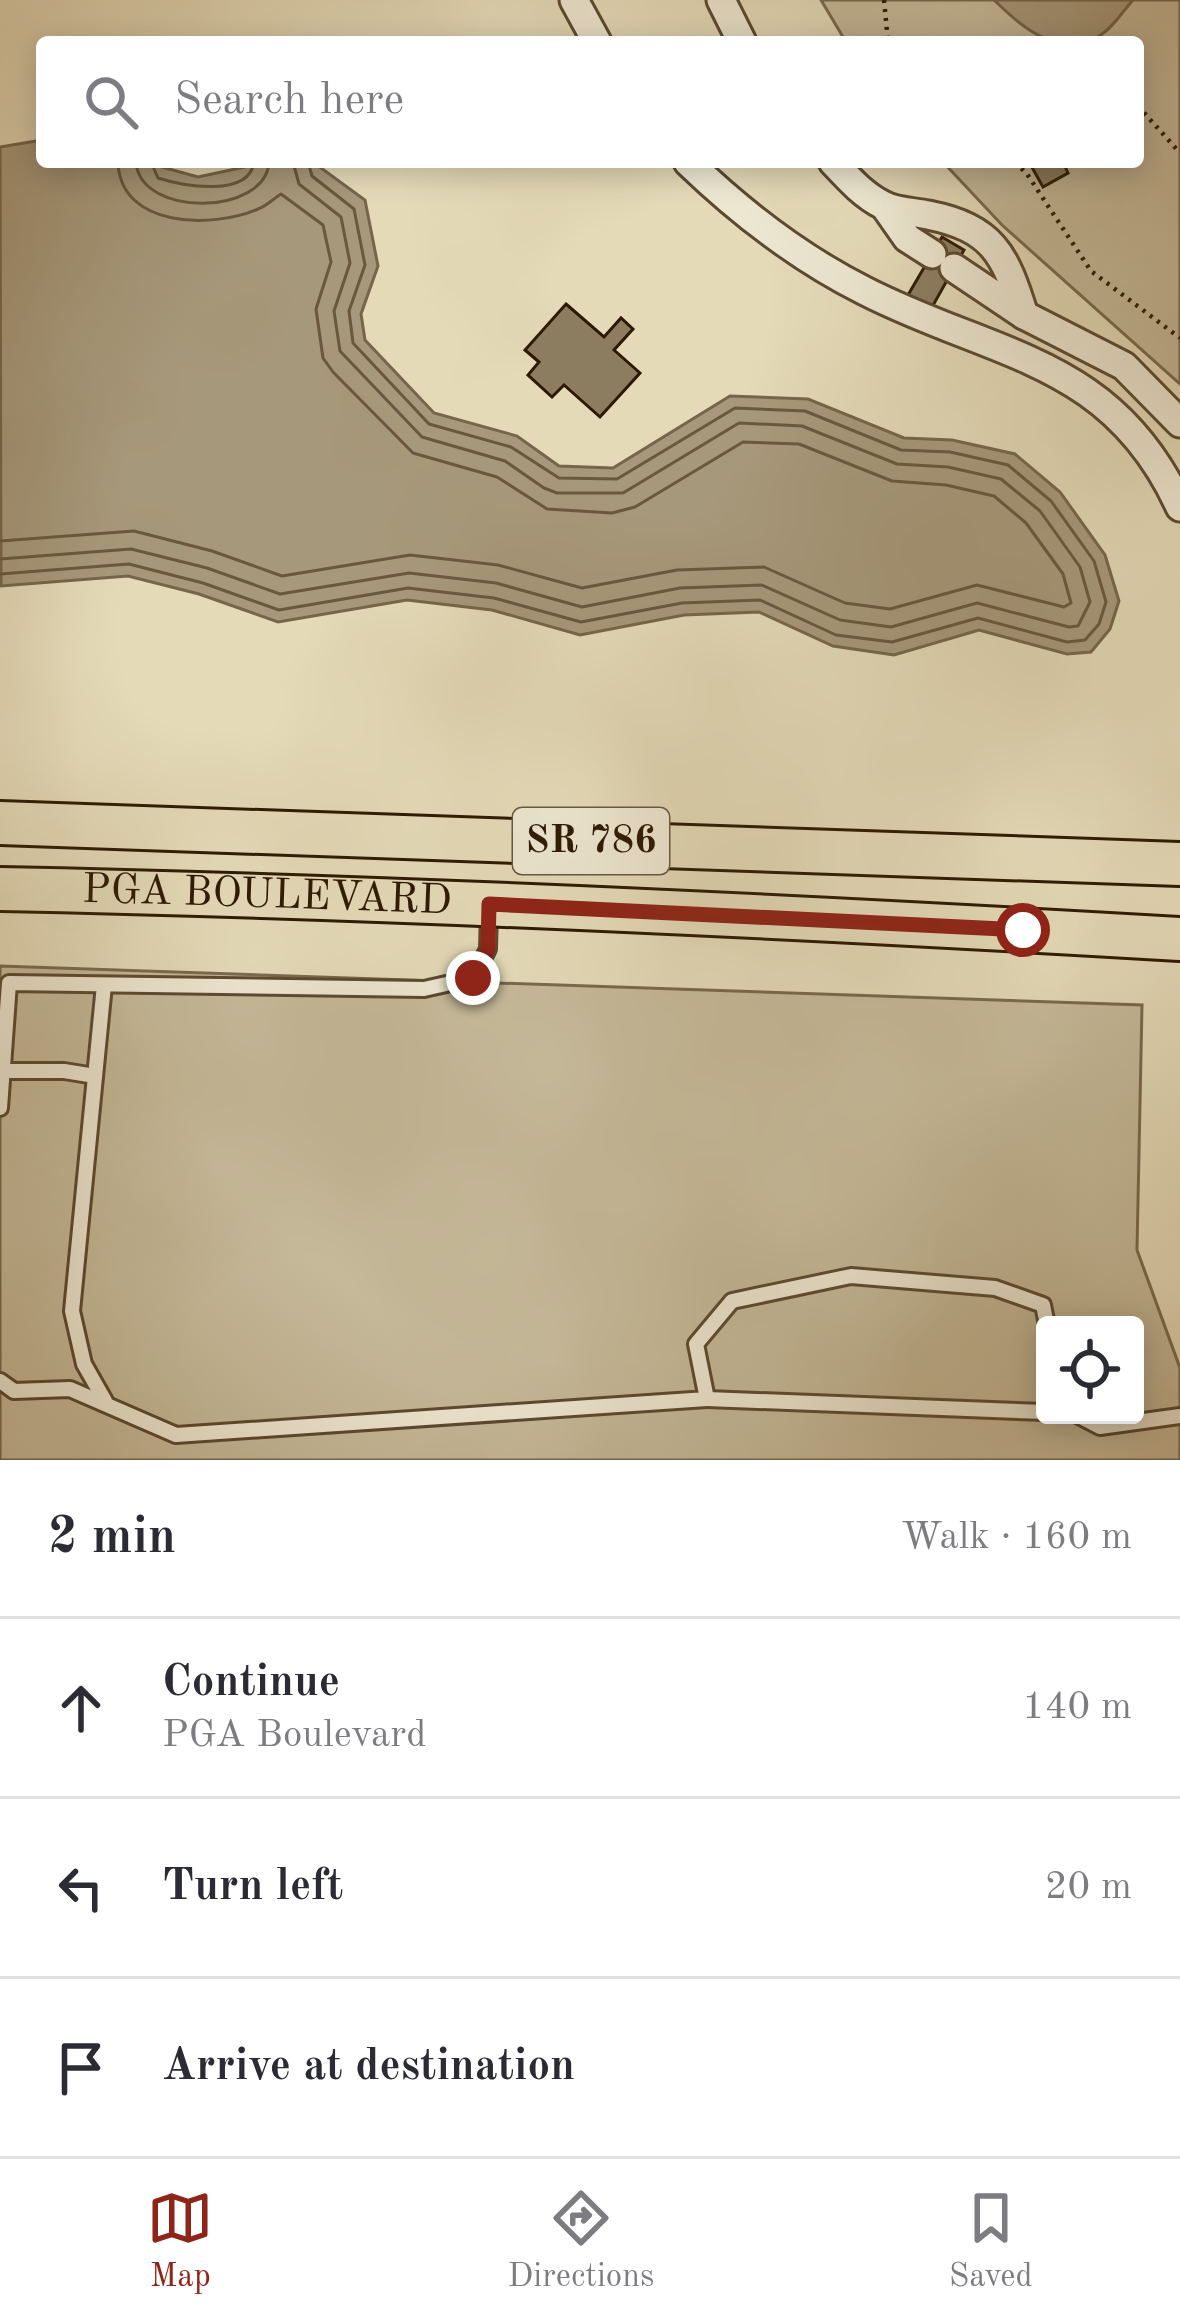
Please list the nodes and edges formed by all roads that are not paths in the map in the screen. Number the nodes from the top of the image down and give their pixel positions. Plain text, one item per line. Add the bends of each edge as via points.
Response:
1 (574, 0) edge
2 (721, 0) edge
3 (594, 36) edge
4 (739, 36) edge
5 (694, 168) edge
6 (838, 168) edge
7 (886, 208) junction
8 (1024, 315) junction
9 (1180, 423) edge
10 (1180, 507) edge
11 (0, 824) edge
12 (1180, 864) edge
13 (0, 889) edge
14 (489, 904) junction
15 (1180, 939) edge
16 (104, 985) junction
17 (3, 1071) edge
18 (95, 1076) junction
19 (0, 1108) edge
20 (1045, 1316) edge
21 (0, 1382) edge
22 (707, 1399) junction
23 (105, 1401) junction
24 (1036, 1412) edge
25 (1180, 1416) edge
26 (1144, 1420) edge

1 - 3 street
2 - 4 street
5 - 10 street via 780,239 867,292 1033,359 1098,397 1161,466
6 - 7 street
7 - 8 street via 907,238
7 - 8 street via 960,221 984,235
8 - 9 street via 1124,366
11 - 12 main road, PGA BOULEVARD / SR 786
13 - 14 main road, PGA BOULEVARD / SR 786
14 - 15 main road, PGA BOULEVARD / SR 786
14 - 16 lane via 488,949 473,978 424,988
16 - 17 lane via 9,983
16 - 18 lane
17 - 18 lane
17 - 19 lane
18 - 23 lane via 71,1311 84,1364
20 - 22 lane via 1043,1305 995,1288 926,1279 850,1276 732,1300 696,1344
21 - 23 lane
22 - 23 lane via 176,1435
22 - 24 lane
25 - 26 lane

